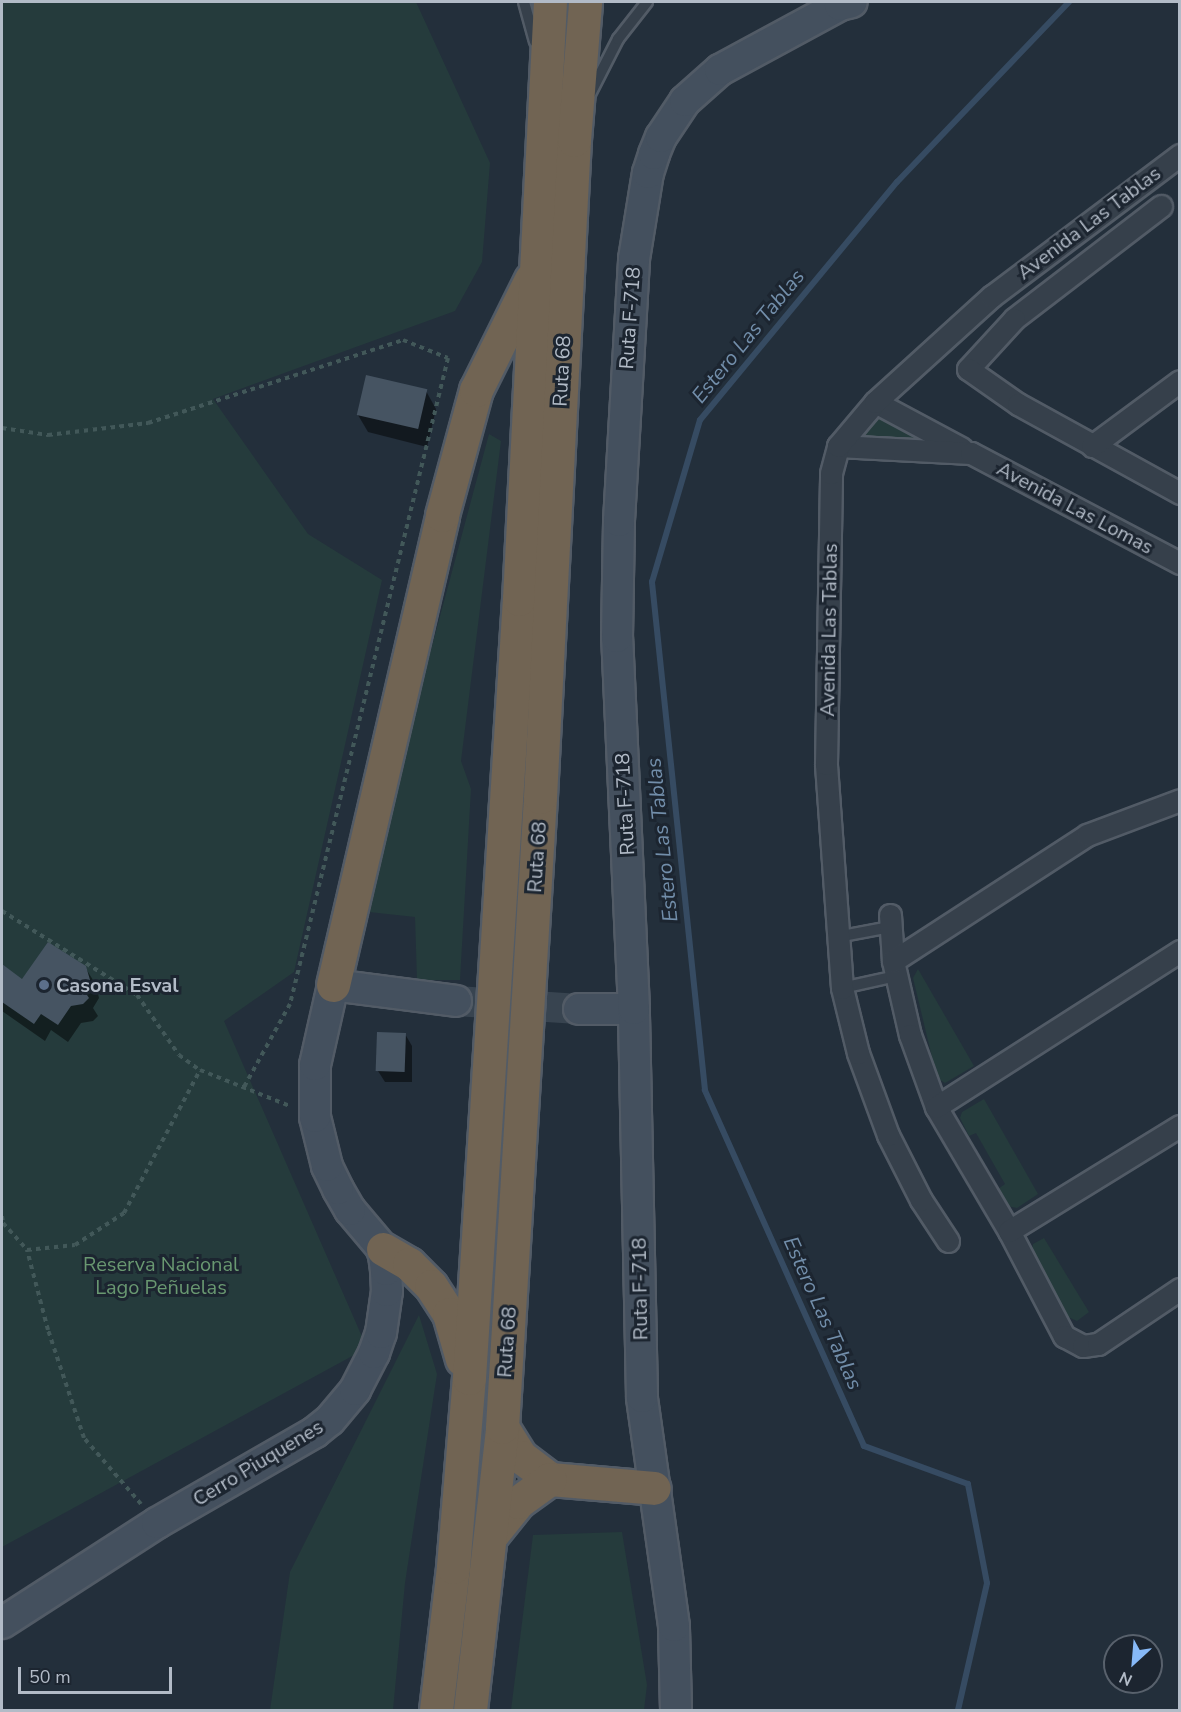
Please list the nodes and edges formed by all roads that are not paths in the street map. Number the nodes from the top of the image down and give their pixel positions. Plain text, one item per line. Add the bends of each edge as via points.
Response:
1 (524, 2) edge
2 (550, 2) edge
3 (585, 2) edge
4 (647, 2) edge
5 (852, 2) edge
6 (544, 112) junction
7 (574, 140) junction
8 (1179, 155) edge
9 (1161, 206) dead end
10 (538, 267) junction
11 (1179, 381) edge
12 (875, 402) junction
13 (838, 446) junction
14 (1092, 446) junction
15 (970, 453) junction
16 (1179, 493) edge
17 (1179, 563) edge
18 (1179, 800) edge
19 (890, 921) joint
20 (837, 937) junction
21 (1179, 951) edge
22 (895, 968) junction
23 (333, 985) junction
24 (842, 988) junction
25 (456, 1001) tunnel mouth
26 (579, 1009) tunnel mouth
27 (634, 1009) junction
28 (936, 1107) junction
29 (1179, 1126) edge
30 (1009, 1231) junction
31 (948, 1241) dead end
32 (383, 1249) junction
33 (1179, 1289) edge
34 (469, 1378) junction
35 (502, 1427) junction
36 (550, 1479) junction
37 (654, 1488) junction
38 (489, 1539) junction
39 (2, 1623) edge
40 (436, 1710) edge
41 (471, 1710) edge
42 (676, 1710) edge

1 - 6 lane via 534,38
2 - 6 highway, Ruta 68
3 - 7 highway, Ruta 68
4 - 7 lane via 604,63
5 - 27 street, Ruta F-718 via 740,58 701,85 661,137 648,173 634,259 618,591
6 - 10 highway, Ruta 68
7 - 35 highway, Ruta 68
8 - 12 street, Avenida Las Tablas via 992,296
9 - 14 street via 1014,319 968,369 1018,404
10 - 23 highway via 476,390 442,515
10 - 34 highway, Ruta 68
11 - 14 street
12 - 13 street, Avenida Las Tablas
12 - 15 street, Avenida Las Lomas
13 - 15 street, Avenida Las Lomas
13 - 20 street, Avenida Las Tablas via 831,473 826,764
14 - 16 street
15 - 17 street, Avenida Las Lomas
18 - 22 street via 1087,835
19 - 20 lane
19 - 22 street
20 - 24 street, Avenida Las Tablas
21 - 28 street
22 - 24 lane
22 - 28 street via 910,1035
23 - 25 street
23 - 32 street via 315,1065 317,1125 327,1166 338,1189
24 - 31 street, Avenida Las Tablas via 858,1053 888,1135 921,1200
26 - 27 street
27 - 37 street, Ruta F-718 via 642,1397
28 - 30 street
29 - 30 street
30 - 33 street via 1064,1336 1083,1346 1098,1344
32 - 34 highway via 421,1274 441,1299
32 - 39 street, Cerro Piuquenes via 387,1291 381,1333 365,1373 344,1405 315,1432 157,1523
34 - 40 highway, Ruta 68
35 - 36 highway via 521,1457
35 - 38 highway, Ruta 68
36 - 37 highway
36 - 38 highway via 518,1502
37 - 42 street, Ruta F-718 via 674,1626
38 - 41 highway, Ruta 68

